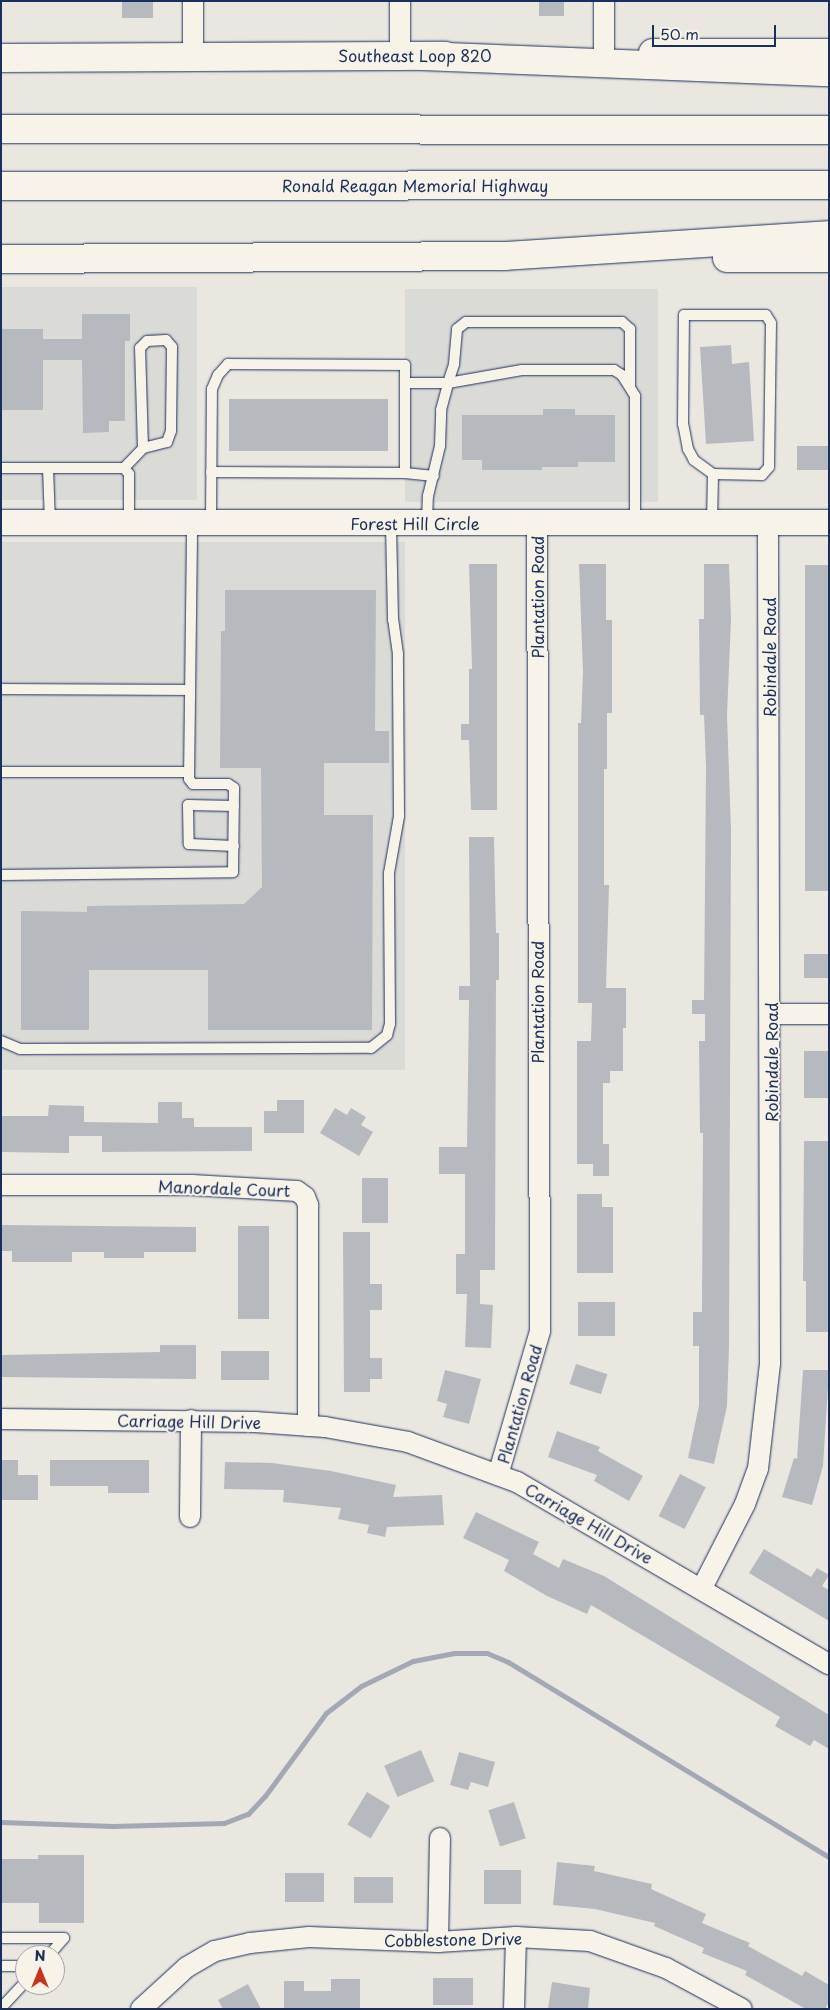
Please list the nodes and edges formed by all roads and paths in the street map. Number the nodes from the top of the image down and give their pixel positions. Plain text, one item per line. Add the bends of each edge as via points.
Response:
1 (193, 1) edge
2 (400, 1) edge
3 (604, 1) edge
4 (604, 53) junction
5 (829, 53) edge
6 (411, 56) junction
7 (193, 57) junction
8 (14, 58) edge
9 (1, 68) edge
10 (829, 72) edge
11 (1, 129) edge
12 (829, 130) edge
13 (829, 185) edge
14 (1, 186) edge
15 (829, 235) edge
16 (573, 253) junction
17 (829, 258) edge
18 (1, 259) edge
19 (405, 383) junction
20 (448, 383) junction
21 (630, 385) junction
22 (142, 448) junction
23 (1, 468) edge
24 (48, 468) junction
25 (124, 468) junction
26 (211, 472) junction
27 (405, 473) junction
28 (713, 474) junction
29 (434, 476) junction
30 (1, 522) edge
31 (50, 522) junction
32 (129, 522) junction
33 (768, 522) junction
34 (829, 522) edge
35 (201, 523) junction
36 (391, 523) junction
37 (427, 523) junction
38 (538, 523) junction
39 (635, 523) junction
40 (712, 523) junction
41 (1, 689) edge
42 (190, 690) junction
43 (1, 772) edge
44 (189, 772) junction
45 (234, 806) junction
46 (234, 846) junction
47 (1, 875) edge
48 (771, 1014) junction
49 (829, 1014) edge
50 (1, 1041) edge
51 (1, 1185) edge
52 (1, 1419) edge
53 (191, 1420) junction
54 (308, 1426) junction
55 (498, 1475) junction
56 (190, 1517) dead end
57 (702, 1588) junction
58 (829, 1664) edge
59 (440, 1838) dead end
60 (516, 1937) junction
61 (1, 1938) edge
62 (438, 1942) junction
63 (58, 1945) edge
64 (1, 1966) edge
65 (15, 1966) edge
66 (15, 1993) edge
67 (1, 2008) edge
68 (141, 2009) edge
69 (514, 2009) edge
70 (742, 2009) edge

1 - 7 street
2 - 6 street
3 - 4 street
4 - 5 main road, Southeast Loop 820
4 - 6 main road, Southeast Loop 820
6 - 7 main road, Southeast Loop 820
6 - 10 main road
7 - 8 main road, Southeast Loop 820
8 - 9 main road, Southeast Loop 820
11 - 12 main road
13 - 14 main road, Ronald Reagan Memorial Highway
15 - 16 main road
16 - 17 main road
16 - 18 main road via 285,260
19 - 20 lane
19 - 26 lane via 405,366 228,364 212,389
19 - 27 lane
20 - 21 lane via 522,370 614,370
20 - 21 lane via 454,364 457,329 466,322 622,322 630,329
20 - 29 lane via 441,410 440,446
21 - 39 lane via 636,411
22 - 22 lane via 140,348 147,341 166,340 172,346 171,431 167,442
22 - 25 lane
23 - 24 lane
24 - 25 lane
24 - 31 lane
25 - 32 lane via 129,474
26 - 27 lane
26 - 35 lane
27 - 29 lane
28 - 28 lane via 694,460 688,449 683,424 684,315 766,315 770,324 769,467 762,474
28 - 40 lane
29 - 37 lane via 428,496
30 - 31 street, Forest Hill Circle
31 - 32 street, Forest Hill Circle
32 - 35 street, Forest Hill Circle
33 - 34 street, Forest Hill Circle
33 - 40 street, Forest Hill Circle
33 - 48 street, Robindale Road
35 - 36 street, Forest Hill Circle
35 - 42 lane
36 - 37 street, Forest Hill Circle
36 - 50 lane via 392,620 398,654 399,816 389,873 390,1024 387,1035 371,1048 20,1049
37 - 38 street, Forest Hill Circle
38 - 39 street, Forest Hill Circle
38 - 55 street, Plantation Road via 540,1332
39 - 40 street, Forest Hill Circle
41 - 42 lane
42 - 44 lane
43 - 44 lane
44 - 45 lane via 193,784 232,785
45 - 46 lane
45 - 46 lane via 188,805 189,844
46 - 47 lane via 234,869 229,874
48 - 49 street
48 - 57 street, Robindale Road via 770,1363 765,1420 758,1469 745,1504
51 - 54 street, Manordale Court via 192,1185 298,1190 308,1205
52 - 53 street, Carriage Hill Drive
53 - 54 street, Carriage Hill Drive
53 - 56 street
54 - 55 street, Carriage Hill Drive via 408,1442
55 - 57 street, Carriage Hill Drive via 517,1482
57 - 58 street, Carriage Hill Drive
59 - 62 street
60 - 62 street, Cobblestone Drive
60 - 69 street
60 - 70 street, Cobblestone Drive via 590,1941 617,1949 666,1968
61 - 63 lane via 64,1938
62 - 68 street, Cobblestone Drive via 309,1937 215,1951 187,1967
64 - 65 lane
66 - 67 lane

